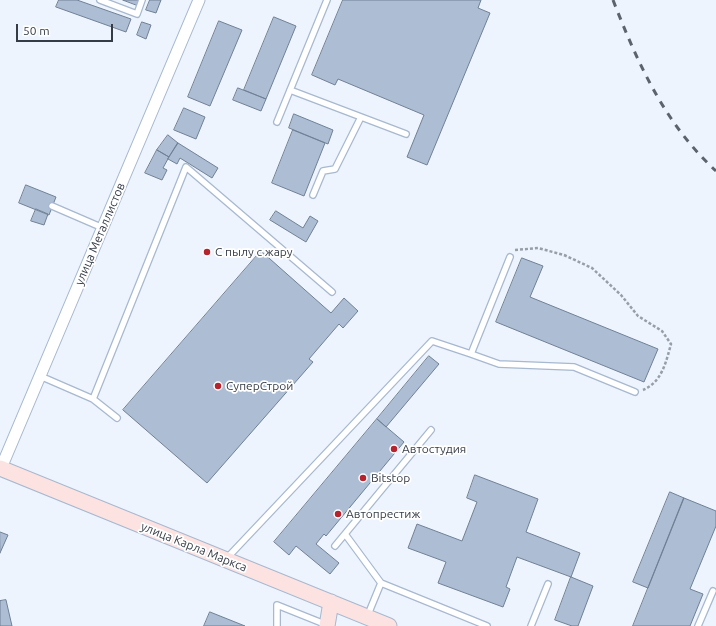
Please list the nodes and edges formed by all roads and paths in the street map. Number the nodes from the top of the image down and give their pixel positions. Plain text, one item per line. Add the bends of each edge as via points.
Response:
1 (100, 0) edge
2 (142, 0) edge
3 (200, 0) edge
4 (327, 0) edge
5 (290, 90) junction
6 (361, 117) junction
7 (277, 122) dead end
8 (406, 134) dead end
9 (313, 195) dead end
10 (52, 206) dead end
11 (103, 228) junction
12 (510, 257) joint
13 (332, 292) dead end
14 (471, 354) junction
15 (40, 376) junction
16 (635, 392) joint
17 (93, 399) junction
18 (117, 418) dead end
19 (431, 430) dead end
20 (0, 468) edge
21 (345, 534) junction
22 (335, 546) dead end
23 (225, 560) junction
24 (381, 583) junction
25 (548, 584) dead end
26 (713, 591) dead end
27 (331, 602) junction
28 (367, 617) junction
29 (277, 626) edge
30 (327, 626) edge
31 (388, 626) edge
32 (487, 626) edge
33 (530, 626) edge
34 (698, 626) edge

1 - 2 lane via 138,14
3 - 11 street, улица Металлистов
4 - 5 lane
5 - 6 lane
5 - 7 lane
6 - 8 lane
6 - 9 lane via 335,169 323,171
10 - 11 lane
11 - 15 street, улица Металлистов
12 - 14 lane
12 - 16 path via 514,250 538,248 564,255 592,268 621,295 638,316 662,332 671,344 666,364 655,382
13 - 17 lane via 186,167
14 - 16 lane via 499,364 574,368
14 - 23 lane via 432,341
15 - 17 lane
15 - 20 street, улица Металлистов
17 - 18 lane
19 - 21 lane
20 - 23 main road, улица Карла Маркса
21 - 22 lane
21 - 24 lane
23 - 27 main road, улица Карла Маркса
24 - 28 lane
24 - 32 lane
25 - 33 lane
26 - 34 lane
27 - 28 main road, улица Карла Маркса
27 - 30 main road
28 - 31 main road, улица Карла Маркса
29 - 30 lane via 277,605

